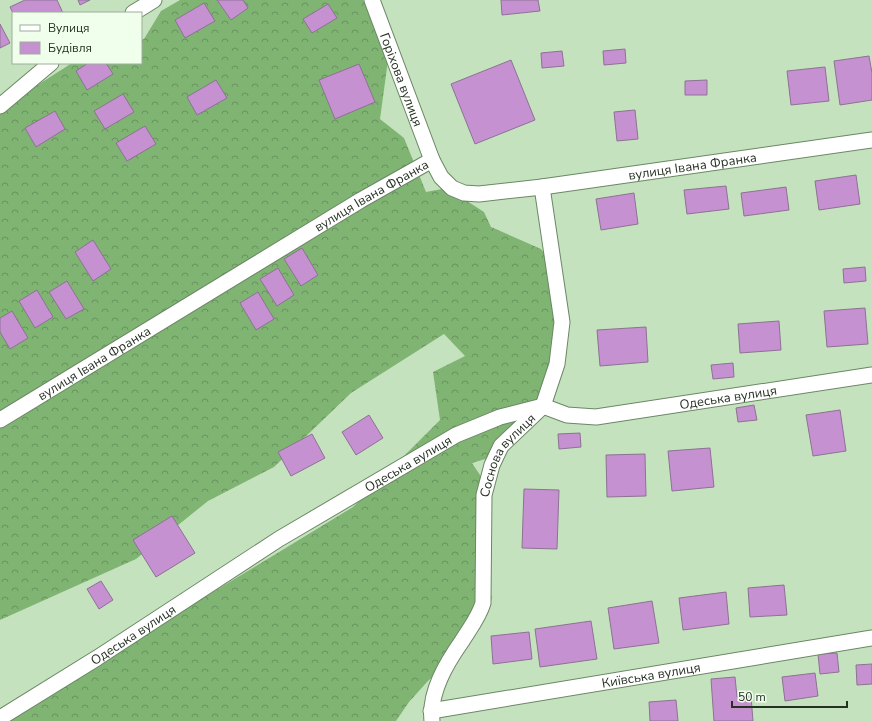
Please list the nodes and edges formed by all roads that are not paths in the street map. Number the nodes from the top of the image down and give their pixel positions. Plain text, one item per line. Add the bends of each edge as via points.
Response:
1 (154, 0) edge
2 (372, 0) edge
3 (134, 12) edge
4 (50, 64) edge
5 (0, 106) edge
6 (872, 140) edge
7 (432, 160) junction
8 (542, 187) junction
9 (872, 376) edge
10 (542, 406) junction
11 (0, 420) edge
12 (872, 638) edge
13 (431, 716) edge
14 (0, 718) edge

1 - 3 street
2 - 7 street, Горіхова вулиця
4 - 5 street
6 - 8 street, вулиця Івана Франка
7 - 8 street, вулиця Івана Франка via 441,177 452,188 464,193 479,194
7 - 11 street, вулиця Івана Франка via 354,204
8 - 10 street, Соснова вулиця via 562,322 556,364
9 - 10 street, Одеська вулиця via 596,417 567,415
10 - 13 street, Соснова вулиця via 502,446 492,465 484,495 483,603 480,614 440,676
10 - 14 street, Одеська вулиця via 500,417 456,435 279,539
12 - 13 street, Київська вулиця

